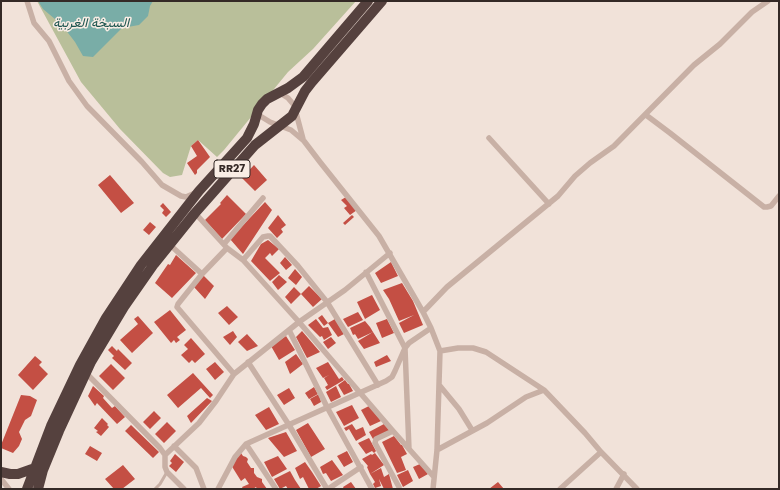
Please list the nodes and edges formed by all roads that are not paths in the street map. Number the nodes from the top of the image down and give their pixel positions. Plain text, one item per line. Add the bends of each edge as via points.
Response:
1 (27, 1) edge
2 (368, 1) edge
3 (382, 1) edge
4 (768, 1) edge
5 (280, 93) junction
6 (296, 109) junction
7 (257, 114) junction
8 (646, 115) junction
9 (280, 125) junction
10 (488, 138) dead end
11 (304, 141) junction
12 (199, 191) junction
13 (779, 196) edge
14 (263, 198) dead end
15 (549, 204) junction
16 (195, 213) junction
17 (169, 244) junction
18 (226, 246) junction
19 (390, 253) junction
20 (243, 260) junction
21 (366, 272) junction
22 (202, 274) junction
23 (327, 302) junction
24 (423, 312) junction
25 (299, 322) junction
26 (431, 328) junction
27 (289, 330) junction
28 (405, 348) junction
29 (440, 351) junction
30 (248, 362) junction
31 (86, 374) junction
32 (234, 374) junction
33 (378, 385) junction
34 (440, 386) junction
35 (544, 390) junction
36 (360, 393) junction
37 (327, 407) junction
38 (289, 425) junction
39 (472, 430) junction
40 (393, 431) junction
41 (246, 444) junction
42 (174, 446) junction
43 (409, 449) junction
44 (437, 450) junction
45 (601, 452) junction
46 (165, 455) junction
47 (35, 468) junction
48 (361, 468) junction
49 (1, 472) edge
50 (167, 472) junction
51 (624, 474) junction
52 (434, 476) junction
53 (1, 479) edge
54 (399, 487) dead end
55 (9, 489) edge
56 (27, 489) edge
57 (38, 489) edge
58 (156, 489) edge
59 (184, 489) edge
60 (204, 489) edge
61 (218, 489) edge
62 (276, 489) edge
63 (328, 489) edge
64 (372, 489) edge
65 (433, 489) edge
66 (560, 489) edge
67 (616, 489) edge
68 (637, 489) edge

1 - 12 street via 34,23 49,41 74,90 87,106 162,185 184,197
2 - 5 highway, RR27 via 303,77
3 - 6 highway, RR27 via 312,82
4 - 8 street via 752,12 720,44 694,65
5 - 6 street via 288,98
5 - 7 highway, RR27 via 267,99
6 - 9 highway, RR27
6 - 11 street
7 - 9 street
7 - 12 highway, RR27 via 247,138
8 - 13 street via 767,208
8 - 15 street via 614,146 575,176
9 - 11 street via 296,133
9 - 16 highway, RR27 via 255,145
10 - 15 street
11 - 19 street
12 - 47 highway, RR27 via 141,265 90,345 60,405
14 - 18 street
15 - 24 street via 447,287
16 - 17 highway, RR27
16 - 18 street
17 - 22 street
17 - 31 highway, RR27 via 124,307
18 - 20 street
18 - 22 street
19 - 21 street
19 - 24 street
20 - 23 street via 263,237 270,236
20 - 25 street
21 - 23 street
21 - 28 street
22 - 32 street via 177,307
23 - 25 street
23 - 33 street
24 - 26 street
25 - 27 street
25 - 36 street
26 - 28 street
26 - 29 street
27 - 30 street
27 - 37 street
28 - 33 street via 392,377
28 - 43 street
29 - 34 street
29 - 35 street via 473,348 486,352
30 - 32 street
30 - 38 street
31 - 46 street
31 - 57 highway, RR27 via 51,451
32 - 42 street via 202,418
33 - 36 street
34 - 39 street
34 - 44 street
35 - 39 street via 526,397
35 - 45 street
36 - 37 street
36 - 40 street
37 - 38 street
37 - 48 street
38 - 41 street
38 - 63 street
39 - 44 street
40 - 43 street
40 - 54 street via 374,442
41 - 61 street via 235,456
41 - 62 street
42 - 46 street
42 - 60 street via 196,468
43 - 52 street
44 - 52 street
45 - 51 street
45 - 66 street
46 - 50 street
47 - 49 highway via 18,474
47 - 56 highway, RR27
48 - 63 street
48 - 64 street
50 - 58 lane
50 - 59 street
51 - 67 street
51 - 68 street
52 - 65 street
53 - 55 street

